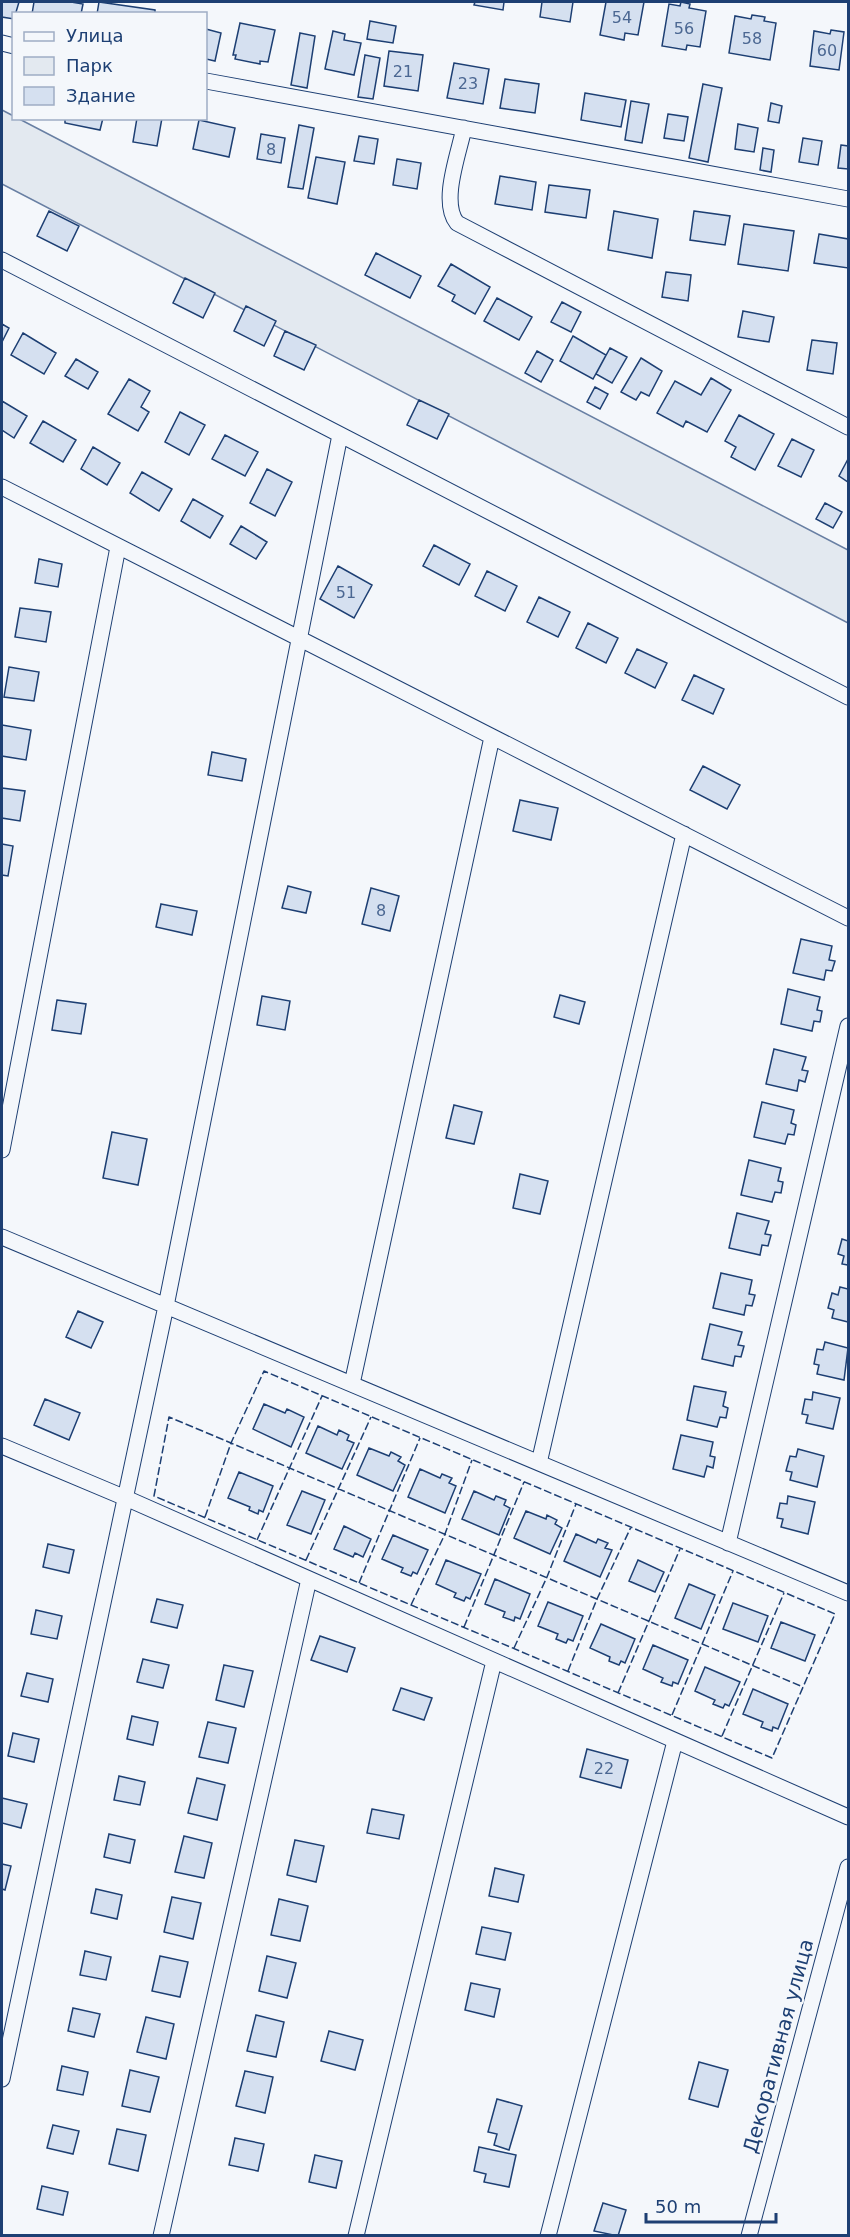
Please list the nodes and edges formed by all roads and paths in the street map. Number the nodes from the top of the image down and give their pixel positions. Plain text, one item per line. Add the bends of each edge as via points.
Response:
1 (207, 81) edge
2 (464, 128) junction
3 (849, 199) edge
4 (2, 260) edge
5 (849, 427) edge
6 (340, 435) junction
7 (2, 488) edge
8 (118, 547) junction
9 (299, 639) junction
10 (849, 697) edge
11 (492, 737) junction
12 (684, 834) junction
13 (849, 918) edge
14 (849, 1026) edge
15 (2, 1150) edge
16 (2, 1237) edge
17 (166, 1306) junction
18 (352, 1384) junction
19 (2, 1446) edge
20 (539, 1463) junction
21 (126, 1498) junction
22 (728, 1542) junction
23 (309, 1579) junction
24 (849, 1593) edge
25 (494, 1660) junction
26 (675, 1741) junction
27 (849, 1817) edge
28 (849, 1867) edge
29 (2, 2079) edge
30 (162, 2235) edge
31 (356, 2235) edge
32 (548, 2235) edge
33 (749, 2235) edge

1 - 2 street
2 - 3 street
2 - 5 street via 449,200 450,214 457,223
4 - 6 street
6 - 9 street
6 - 10 street
7 - 8 street
8 - 9 street
8 - 15 street
9 - 11 street
9 - 17 street
11 - 12 street
11 - 18 street
12 - 13 street
12 - 20 street
14 - 22 street
16 - 17 street
17 - 18 street
17 - 21 street
18 - 20 street
19 - 21 street
20 - 22 street
21 - 23 street
21 - 29 street
22 - 24 street
23 - 25 street
23 - 30 street
25 - 26 street
25 - 31 street
26 - 27 street
26 - 32 street
28 - 33 street, Декоративная улица

